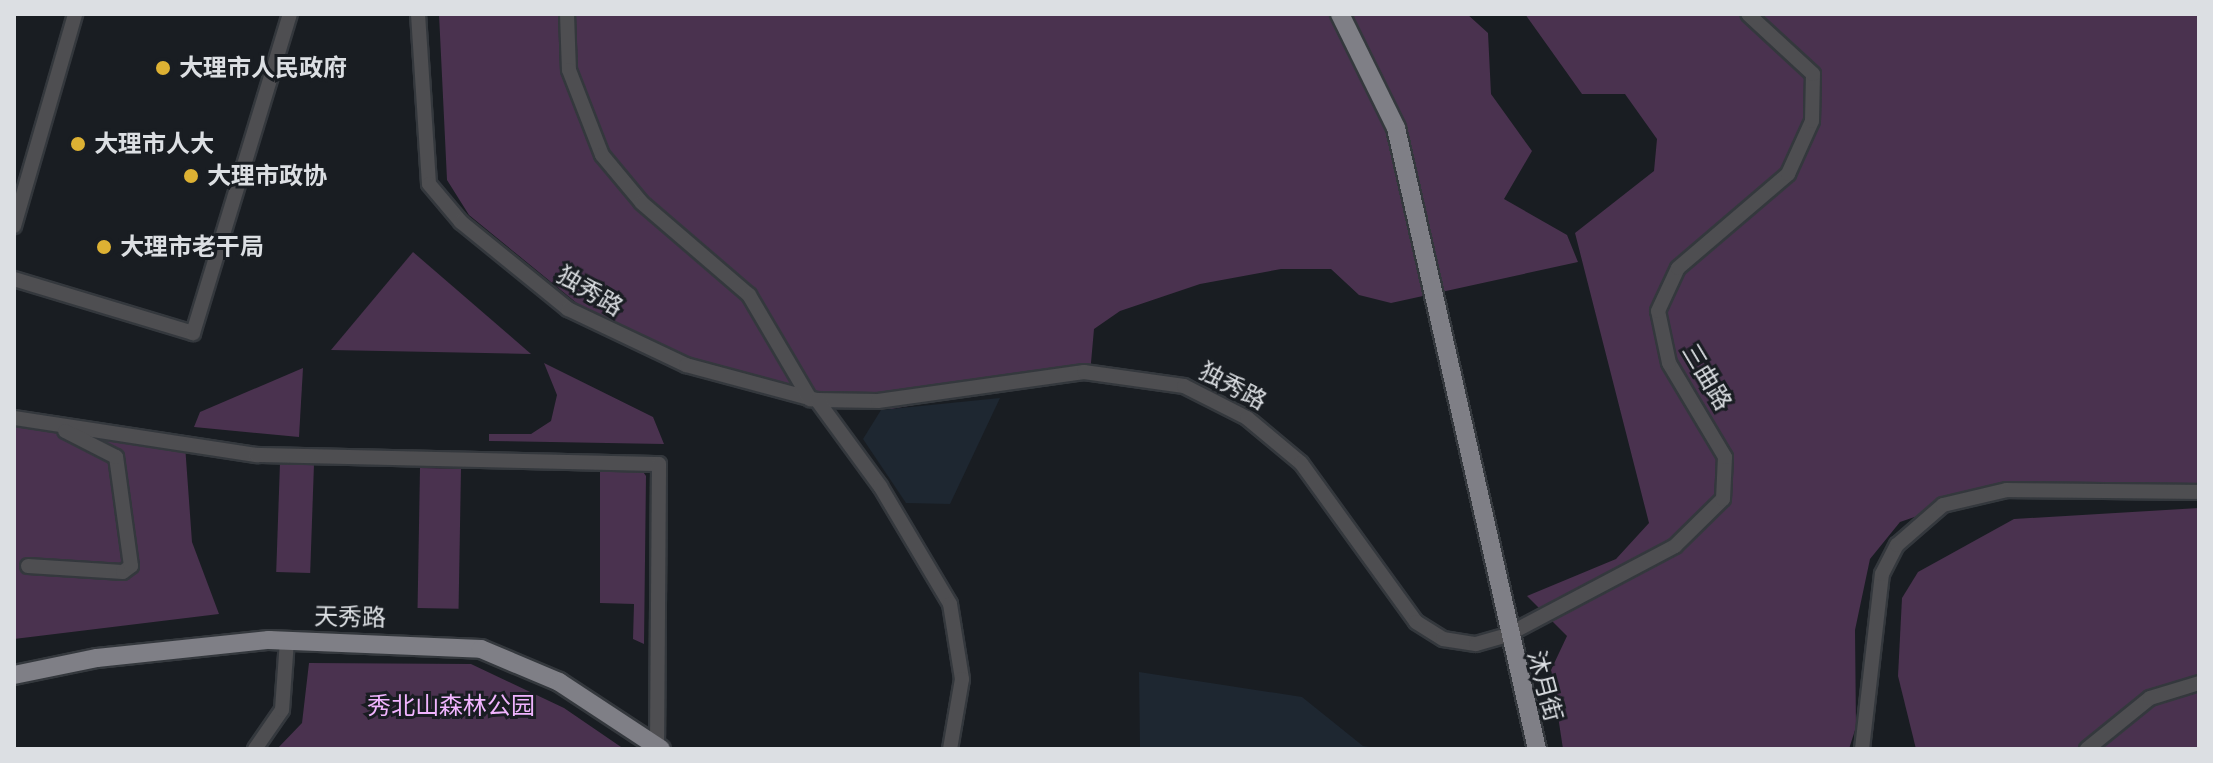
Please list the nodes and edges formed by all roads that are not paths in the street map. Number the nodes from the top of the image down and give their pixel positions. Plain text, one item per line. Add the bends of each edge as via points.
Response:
1 (75, 14) edge
2 (290, 14) edge
3 (418, 14) edge
4 (567, 14) edge
5 (1340, 14) edge
6 (1748, 14) edge
7 (14, 226) edge
8 (14, 279) edge
9 (814, 400) junction
10 (14, 418) edge
11 (42, 423) junction
12 (2199, 492) edge
13 (28, 566) dead end
14 (1507, 635) junction
15 (287, 641) junction
16 (14, 675) edge
17 (2199, 683) edge
18 (659, 748) edge
19 (255, 749) edge
20 (950, 749) edge
21 (1537, 749) edge
22 (1862, 749) edge
23 (2087, 749) edge

1 - 7 street
2 - 8 street via 193,333
3 - 9 street, 独秀路 via 425,170 451,212 536,286 603,328 708,373
4 - 9 street via 569,70 609,167 749,295
5 - 14 main road via 1396,128
6 - 14 street, 三曲路 via 1813,74 1812,121 1788,174 1678,268 1658,311 1674,373 1721,445 1725,493 1675,546
9 - 14 street, 独秀路 via 878,401 1084,372 1184,386 1247,418 1301,463 1422,626 1464,644
9 - 20 street via 880,486 950,604 962,679
10 - 11 street
11 - 13 street via 116,457 132,562 123,572
11 - 18 street via 257,455 659,464
12 - 22 street via 2007,490 1943,505 1897,545 1882,574
14 - 21 main road, 沐月街
15 - 16 main road, 天秀路 via 97,658
15 - 18 main road, 天秀路 via 481,649 559,682
15 - 19 street via 282,710
17 - 23 street via 2150,698

